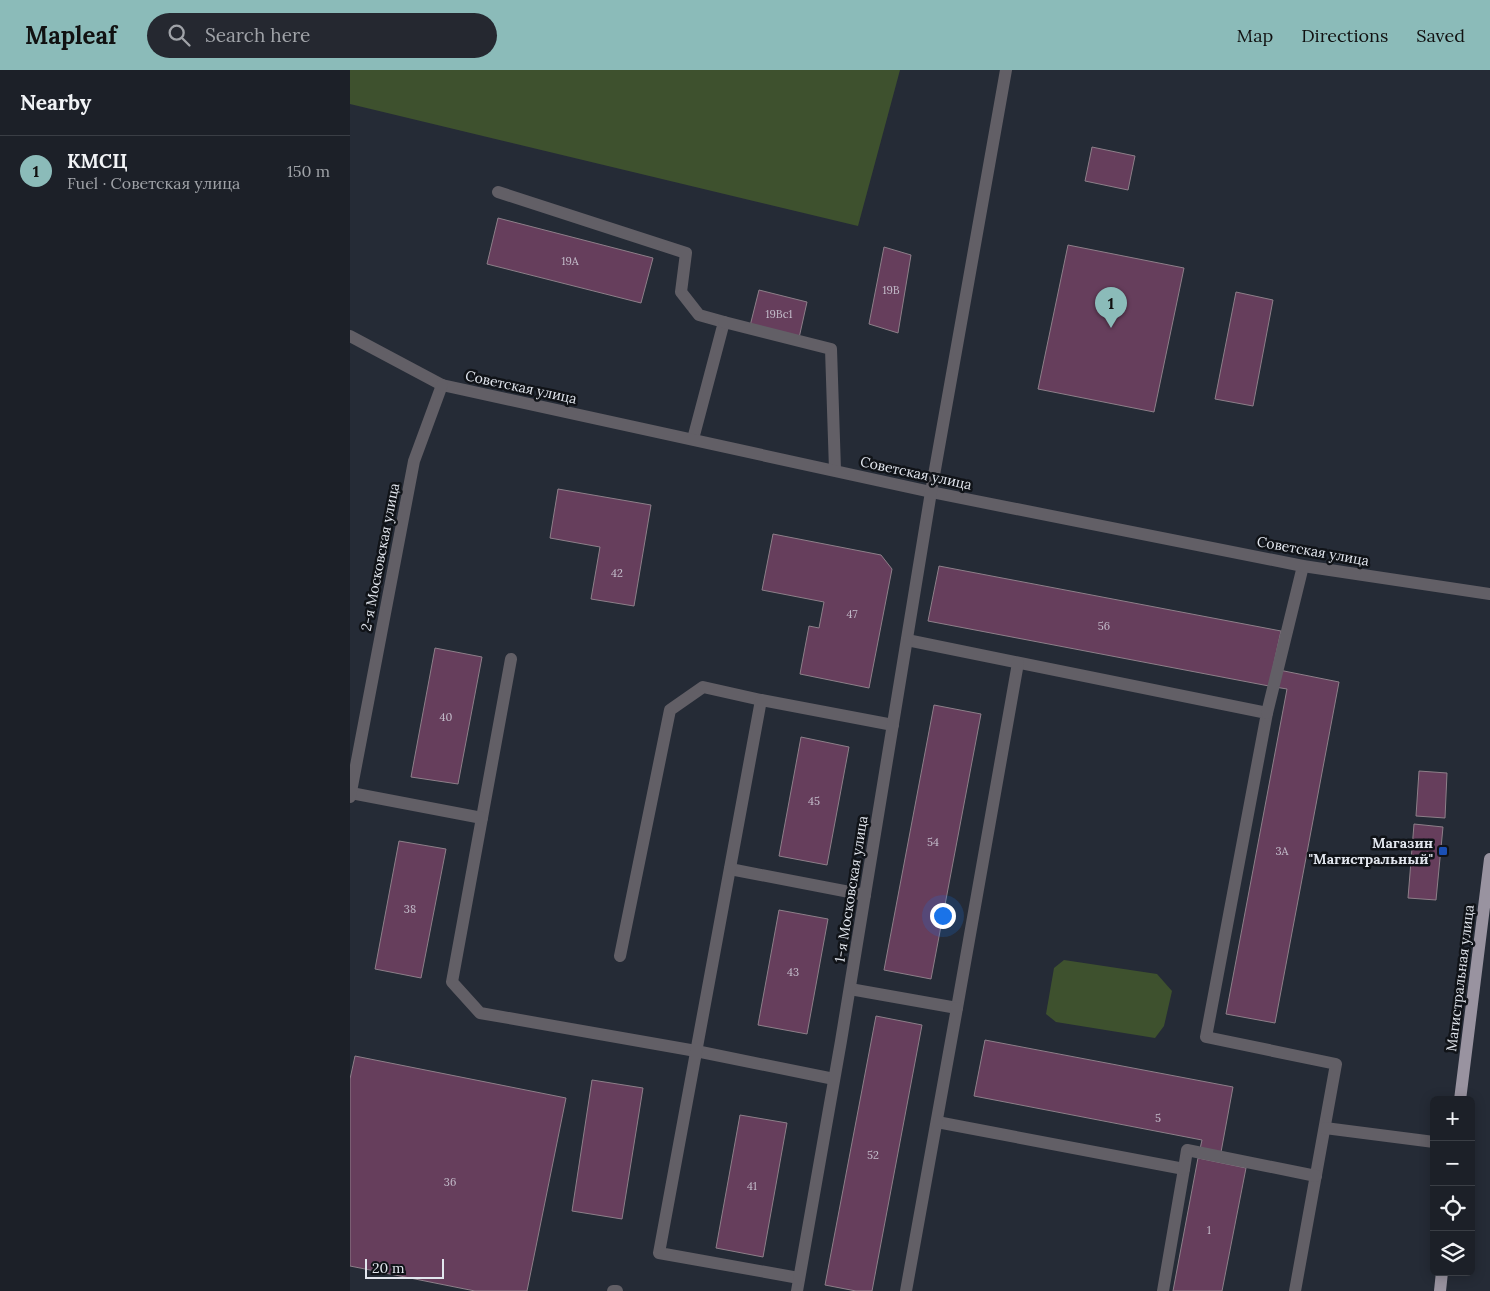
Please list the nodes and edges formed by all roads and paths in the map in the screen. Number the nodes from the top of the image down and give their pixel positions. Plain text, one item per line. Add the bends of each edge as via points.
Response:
1 (1006, 70) edge
2 (498, 192) dead end
3 (724, 322) junction
4 (350, 336) edge
5 (442, 385) junction
6 (693, 439) junction
7 (835, 470) junction
8 (932, 492) junction
9 (1303, 566) junction
10 (1490, 594) edge
11 (907, 640) junction
12 (511, 659) dead end
13 (1018, 663) junction
14 (761, 700) junction
15 (1267, 713) junction
16 (893, 725) junction
17 (356, 737) edge
18 (350, 795) edge
19 (482, 818) junction
20 (1490, 859) edge
21 (730, 869) junction
22 (865, 895) junction
23 (620, 956) dead end
24 (850, 989) junction
25 (957, 1008) junction
26 (696, 1051) junction
27 (834, 1079) junction
28 (1460, 1096) edge
29 (937, 1122) junction
30 (1325, 1128) junction
31 (1430, 1141) edge
32 (1184, 1169) junction
33 (1316, 1176) junction
34 (1442, 1276) edge
35 (798, 1285) edge
36 (613, 1291) edge
37 (617, 1291) edge
38 (906, 1291) edge
39 (1163, 1291) edge
40 (1295, 1291) edge
41 (1440, 1291) edge

1 - 8 street, 1-я Московская улица
2 - 3 street via 686,253 680,292 699,314
3 - 6 street
3 - 7 street via 831,349
4 - 5 street, Советская улица
5 - 6 street, Советская улица
5 - 17 street, 2-я Московская улица via 414,461
6 - 7 street, Советская улица
7 - 8 street, Советская улица
8 - 9 street, Советская улица
8 - 11 street, 1-я Московская улица
9 - 10 street, Советская улица
9 - 15 street
11 - 13 street
11 - 16 street, 1-я Московская улица
12 - 19 street
13 - 15 street
13 - 25 street
14 - 16 street
14 - 21 street
14 - 23 street via 703,688 670,710
15 - 30 street via 1206,1037 1336,1064
16 - 22 street, 1-я Московская улица
17 - 18 street, 2-я Московская улица
18 - 19 street
19 - 26 street via 452,982 480,1013
20 - 28 main road, Магистральная улица
21 - 22 street
21 - 26 street
22 - 24 street, 1-я Московская улица
24 - 25 street
24 - 27 street, 1-я Московская улица
25 - 29 street
26 - 27 street
26 - 35 street via 658,1253
27 - 35 street, 1-я Московская улица
29 - 32 street
29 - 38 street
30 - 31 street
30 - 33 street
32 - 33 street via 1186,1150
32 - 39 street
33 - 40 street
34 - 41 main road
36 - 37 street

